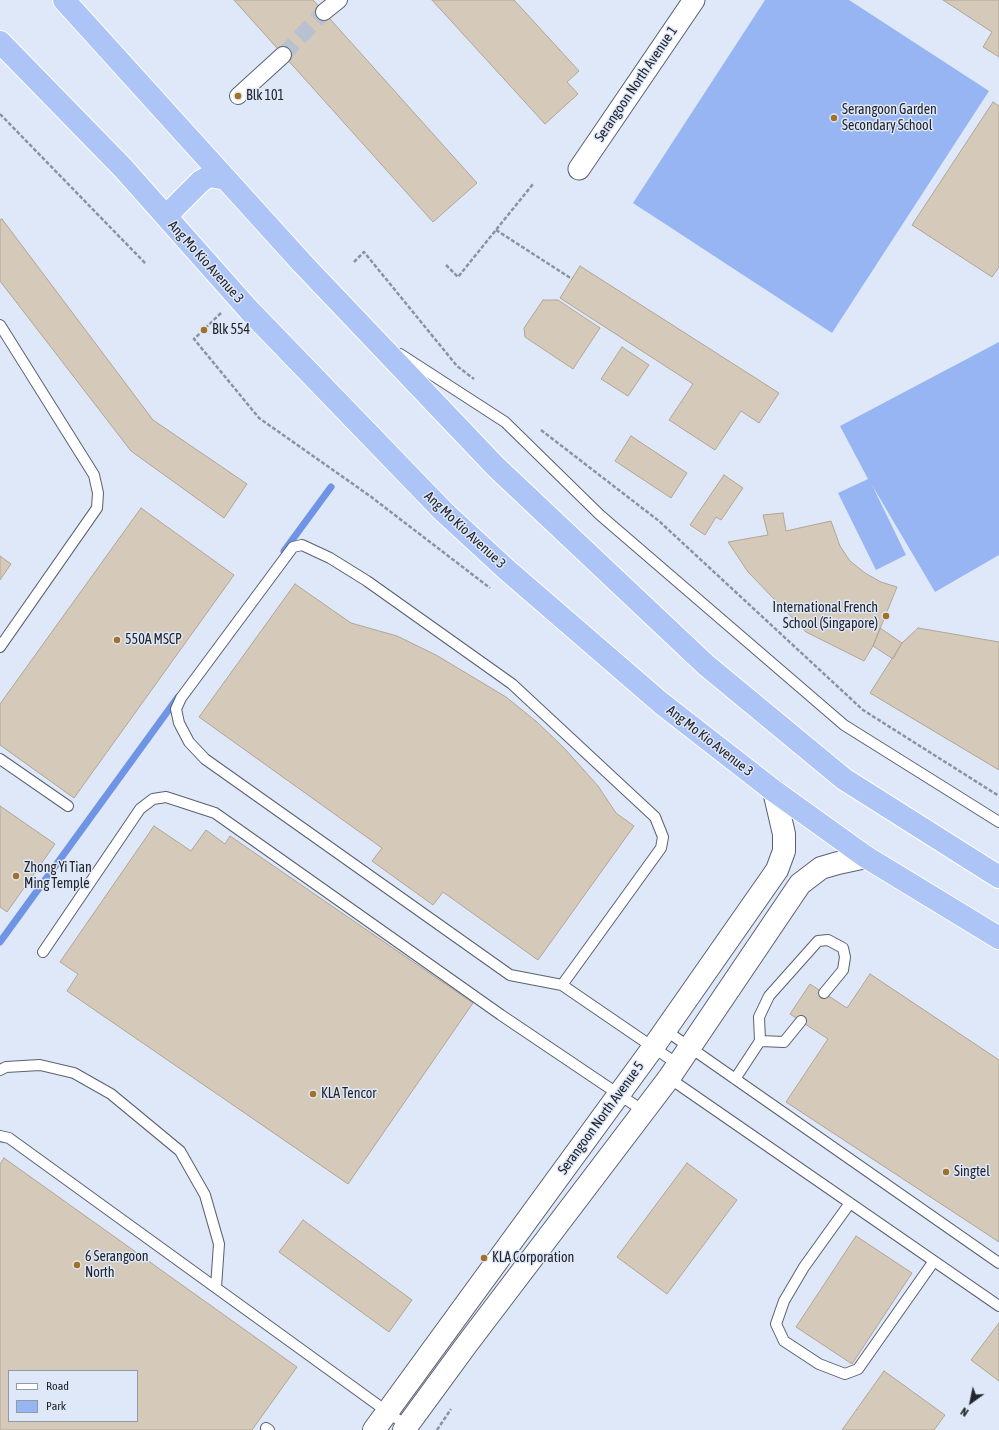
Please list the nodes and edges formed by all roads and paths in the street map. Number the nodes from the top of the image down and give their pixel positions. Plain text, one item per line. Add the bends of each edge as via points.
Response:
1 (64, 0) edge
2 (339, 0) edge
3 (694, 0) edge
4 (324, 12) tunnel mouth
5 (0, 42) edge
6 (283, 55) tunnel mouth
7 (238, 96) dead end
8 (0, 114) edge
9 (579, 169) dead end
10 (226, 179) junction
11 (533, 184) dead end
12 (170, 221) junction
13 (496, 230) junction
14 (354, 262) dead end
15 (146, 264) dead end
16 (446, 264) dead end
17 (572, 279) dead end
18 (0, 326) edge
19 (204, 330) dead end
20 (371, 336) junction
21 (476, 380) dead end
22 (539, 429) dead end
23 (493, 591) dead end
24 (0, 647) edge
25 (0, 759) edge
26 (774, 791) junction
27 (999, 796) edge
28 (68, 806) dead end
29 (999, 822) edge
30 (866, 857) junction
31 (999, 877) edge
32 (999, 938) edge
33 (43, 952) dead end
34 (562, 985) junction
35 (824, 993) dead end
36 (801, 1021) dead end
37 (665, 1030) junction
38 (760, 1041) junction
39 (691, 1048) junction
40 (652, 1049) junction
41 (0, 1070) edge
42 (674, 1072) junction
43 (735, 1079) junction
44 (619, 1093) junction
45 (645, 1112) junction
46 (0, 1136) edge
47 (850, 1203) junction
48 (934, 1261) junction
49 (999, 1263) edge
50 (216, 1287) junction
51 (999, 1306) edge
52 (388, 1412) junction
53 (405, 1428) edge
54 (374, 1430) edge

1 - 10 highway
2 - 4 street
3 - 9 street, Serangoon North Avenue 1
5 - 12 highway, Ang Mo Kio Avenue 3 via 123,168
6 - 7 street
8 - 15 path
10 - 12 highway via 210,176 201,181 174,208 170,214
10 - 20 highway
11 - 13 path
12 - 26 highway, Ang Mo Kio Avenue 3 via 249,310 444,512 661,703
13 - 16 path via 458,277
13 - 17 path
14 - 21 path via 364,252 457,366
18 - 24 lane via 94,475 98,493 97,508
19 - 23 path via 194,339 259,418 370,496
20 - 29 lane via 505,422 600,515 844,725
20 - 31 highway via 496,468 706,665 844,779
22 - 27 path via 659,521 863,710
25 - 28 lane
26 - 30 highway, Ang Mo Kio Avenue 3
26 - 37 street, Serangoon North Avenue 5 via 784,834 784,851 777,870
30 - 32 highway, Ang Mo Kio Avenue 3
30 - 39 street, Serangoon North Avenue 5 via 821,868 800,884
33 - 44 lane via 140,809 154,799 166,797 215,813 540,1041
34 - 34 lane via 510,975 205,759 189,742 179,723 176,709 181,698 293,547 302,545 342,566 512,684 655,817 663,837 661,848
34 - 40 lane
35 - 38 lane via 843,970 845,957 843,948 828,940 818,941 769,996 759,1017
36 - 38 lane via 784,1042
37 - 39 lane
37 - 40 street, Serangoon North Avenue 5
38 - 43 lane
39 - 42 street, Serangoon North Avenue 5
39 - 43 lane
40 - 42 lane
40 - 44 street, Serangoon North Avenue 5
41 - 50 lane via 6,1067 40,1065 74,1073 111,1094 180,1151 205,1196 219,1244
42 - 45 street, Serangoon North Avenue 5
42 - 47 lane
43 - 49 lane
44 - 45 lane
44 - 52 street, Serangoon North Avenue 5
45 - 53 street, Serangoon North Avenue 5
46 - 50 lane via 9,1138
47 - 48 lane
47 - 48 lane via 804,1267 784,1301 776,1324 784,1341 819,1364 845,1374 858,1369
48 - 51 lane
50 - 52 lane
52 - 53 lane
52 - 54 street, Serangoon North Avenue 5

